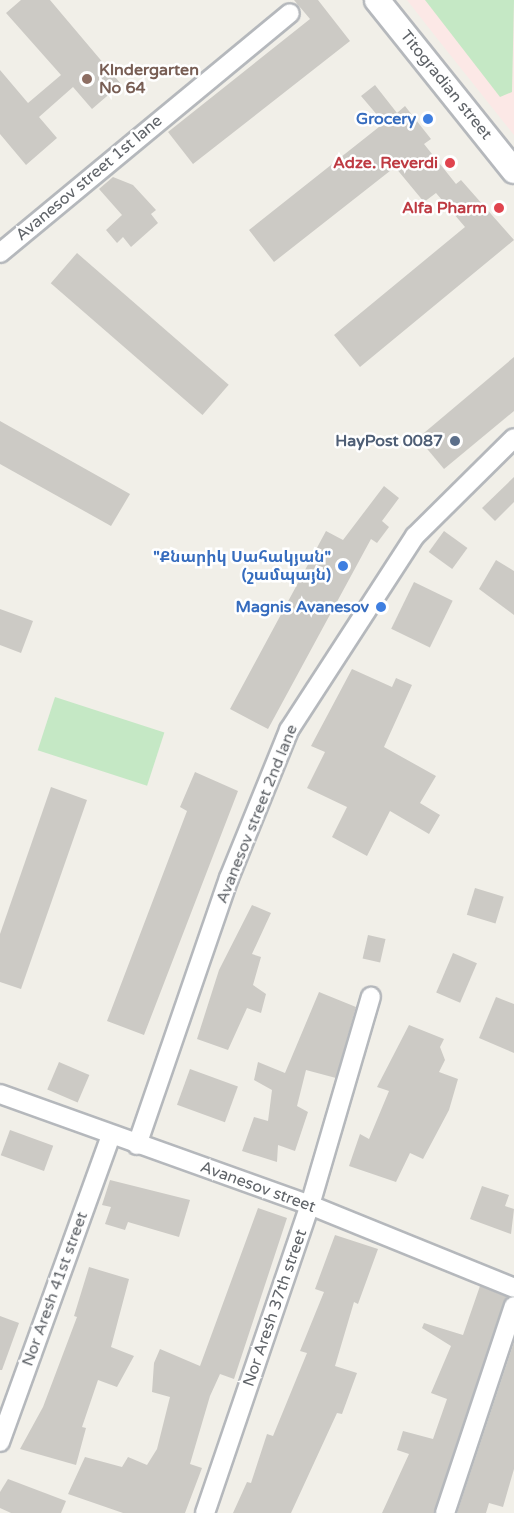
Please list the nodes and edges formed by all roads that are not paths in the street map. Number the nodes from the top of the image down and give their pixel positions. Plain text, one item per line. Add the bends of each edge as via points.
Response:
1 (377, 0) edge
2 (290, 13) dead end
3 (514, 171) edge
4 (0, 254) edge
5 (514, 438) edge
6 (371, 997) dead end
7 (0, 1094) edge
8 (111, 1136) junction
9 (137, 1145) junction
10 (310, 1205) junction
11 (514, 1288) edge
12 (514, 1306) edge
13 (0, 1442) edge
14 (205, 1513) edge
15 (445, 1513) edge

1 - 3 street, Titogradian street
2 - 4 street, Avanesov street 1st lane
5 - 9 street, Avanesov street 2nd lane via 415,536 289,730 229,878
6 - 10 street, Nor Aresh 37th street
7 - 8 street, Avanesov street
8 - 9 street, Avanesov street
8 - 13 street, Nor Aresh 41st street
9 - 10 street, Avanesov street
10 - 11 street, Avanesov street
10 - 14 street, Nor Aresh 37th street
12 - 15 street

